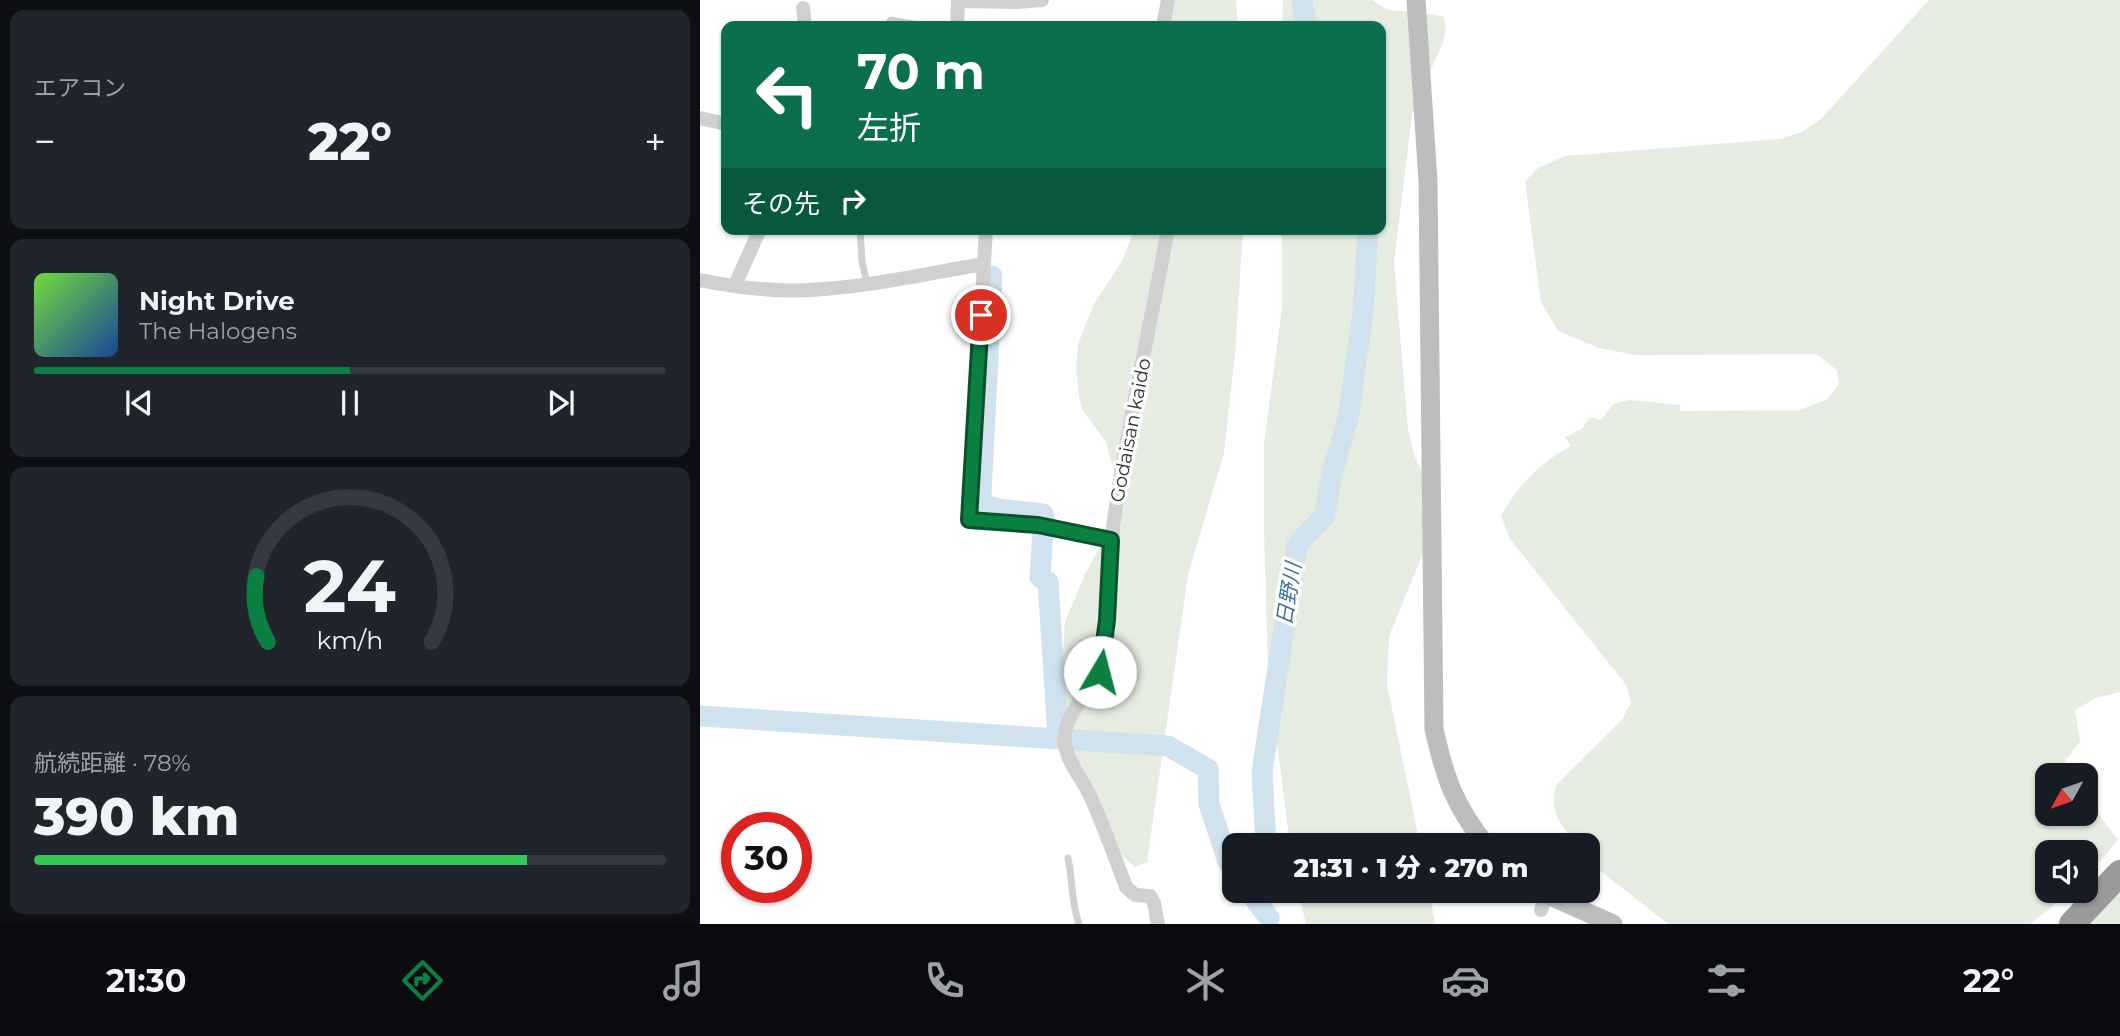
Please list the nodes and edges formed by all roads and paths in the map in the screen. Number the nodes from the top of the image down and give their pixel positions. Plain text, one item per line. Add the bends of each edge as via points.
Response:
1 (1042, 0) edge
2 (1168, 0) edge
3 (1416, 0) edge
4 (803, 8) dead end
5 (804, 21) edge
6 (957, 21) edge
7 (1164, 21) edge
8 (700, 118) edge
9 (721, 123) edge
10 (757, 235) edge
11 (860, 235) edge
12 (986, 235) edge
13 (1167, 235) edge
14 (984, 264) junction
15 (700, 280) edge
16 (735, 285) junction
17 (867, 285) junction
18 (1111, 540) junction
19 (1477, 833) edge
20 (1068, 858) dead end
21 (2120, 873) edge
22 (1553, 903) edge
23 (1079, 924) edge
24 (1158, 924) edge
25 (1613, 924) edge
26 (2072, 924) edge

1 - 6 street via 958,1
2 - 7 street
3 - 19 street via 1428,195 1434,729 1449,788
4 - 5 street
8 - 9 street
10 - 16 street
11 - 17 lane
12 - 14 street
13 - 18 street, Godaisan kaido
14 - 17 street
14 - 18 street via 969,520 1038,525
15 - 16 street
16 - 17 street via 821,290
18 - 24 street, Godaisan kaido via 1100,672 1069,716 1065,739 1126,887 1135,895 1150,896
20 - 23 lane
21 - 26 highway
22 - 25 street

